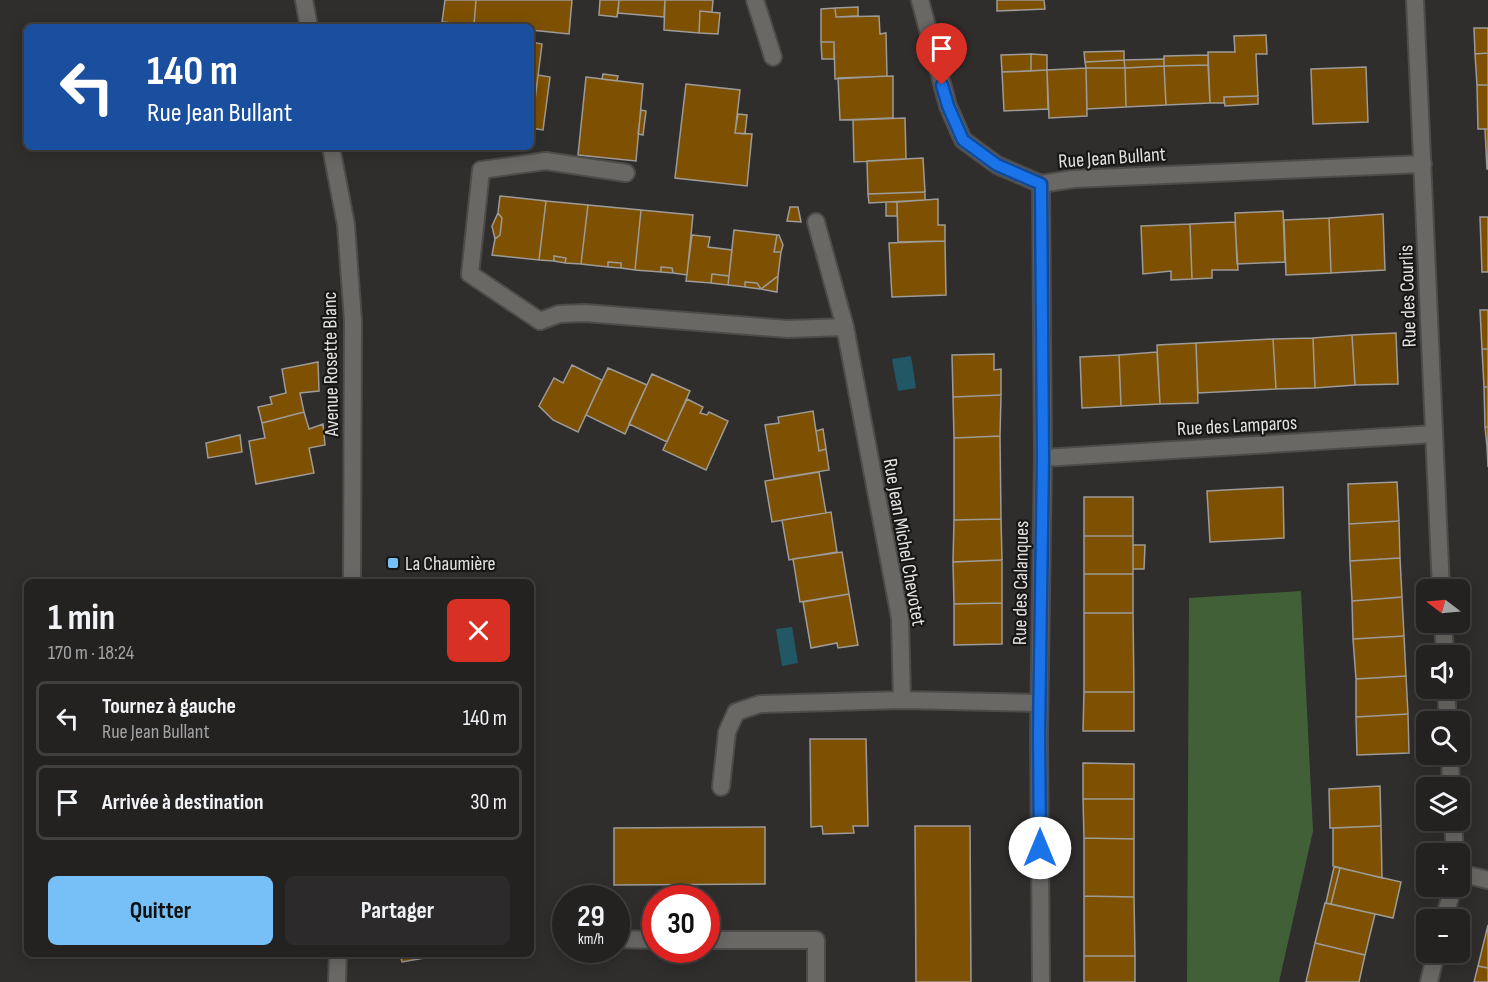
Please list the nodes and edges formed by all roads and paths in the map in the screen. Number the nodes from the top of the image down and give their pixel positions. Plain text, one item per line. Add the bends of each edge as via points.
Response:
1 (304, 0) edge
2 (755, 0) edge
3 (920, 0) edge
4 (1415, 0) edge
5 (308, 24) edge
6 (773, 57) dead end
7 (332, 150) edge
8 (1423, 164) junction
9 (626, 172) dead end
10 (1041, 184) junction
11 (816, 222) dead end
12 (845, 327) junction
13 (1434, 434) junction
14 (1043, 458) junction
15 (352, 579) edge
16 (1441, 579) edge
17 (902, 700) junction
18 (1040, 703) junction
19 (722, 786) dead end
20 (1470, 876) edge
21 (1488, 880) edge
22 (720, 940) edge
23 (338, 957) edge
24 (1433, 963) edge
25 (337, 982) edge
26 (816, 982) edge
27 (1041, 982) edge
28 (1429, 982) edge

1 - 5 street
2 - 6 street
3 - 10 street, Rue Jean Bullant via 948,106 963,140 997,165
4 - 8 street, Rue des Courlis
7 - 15 street, Avenue Rosette Blanc via 346,225 352,321
8 - 10 street, Rue Jean Bullant via 1073,179
8 - 13 street, Rue des Courlis
9 - 12 street via 546,161 481,170 470,274 540,321 559,314 585,313 788,329
10 - 14 street, Rue des Calanques
11 - 12 street, Rue Jean Michel Chevotet
12 - 17 street, Rue Jean Michel Chevotet via 900,618
13 - 14 street, Rue des Lamparos
13 - 16 street, Rue des Courlis
14 - 18 street, Rue des Calanques
17 - 18 street
17 - 19 street via 760,704 736,712 726,732
18 - 27 street, Rue des Calanques
20 - 21 street
22 - 26 street via 816,940
23 - 25 street
24 - 28 street

